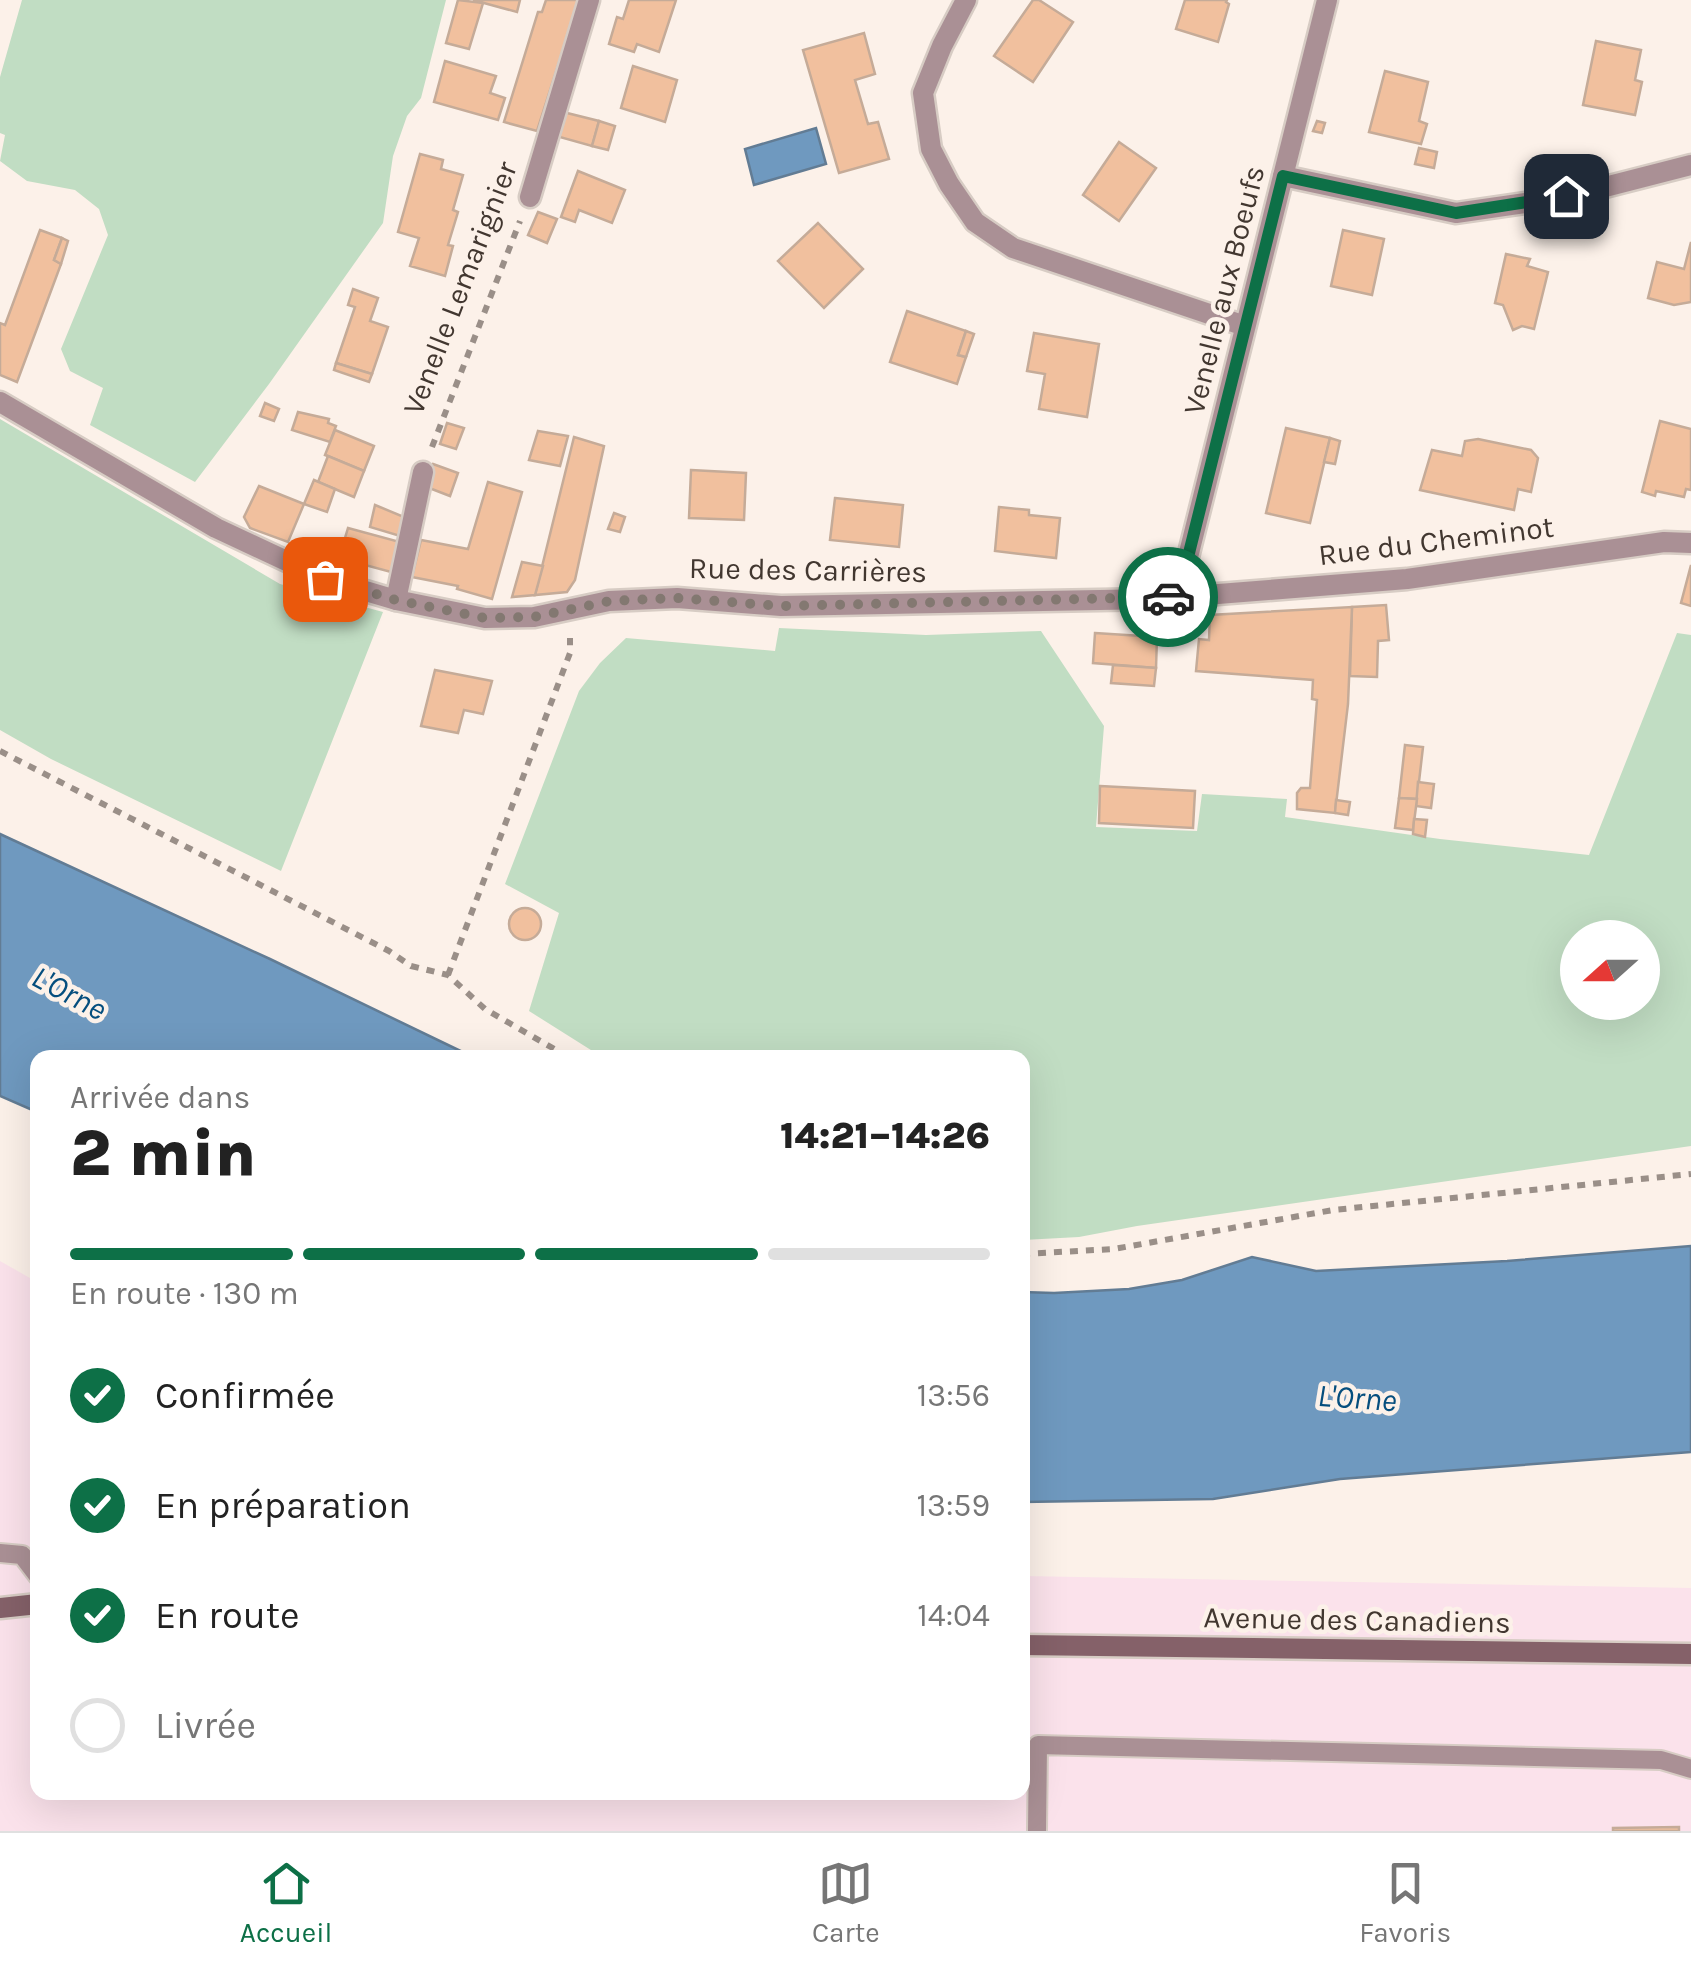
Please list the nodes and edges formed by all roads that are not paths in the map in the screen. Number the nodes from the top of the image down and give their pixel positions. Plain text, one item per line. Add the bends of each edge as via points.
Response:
1 (589, 0) edge
2 (966, 0) edge
3 (1326, 0) edge
4 (1691, 166) edge
5 (1283, 176) junction
6 (530, 197) road end
7 (1245, 326) junction
8 (0, 402) edge
9 (423, 472) road end
10 (1691, 543) edge
11 (1187, 595) junction
12 (396, 600) junction
13 (0, 1554) edge
14 (30, 1566) edge
15 (30, 1605) edge
16 (0, 1608) edge
17 (1030, 1646) edge
18 (1691, 1654) edge
19 (1691, 1769) edge
20 (1037, 1831) edge

1 - 6 street, Venelle Lemarignier
2 - 7 street via 924,94 932,149 975,222 1013,248
3 - 5 street, Venelle aux Boeufs
4 - 5 street via 1456,213
5 - 7 street, Venelle aux Boeufs
7 - 11 street, Venelle aux Boeufs via 1187,561
8 - 12 street, Rue des Carrières via 216,528 325,579
9 - 12 street
10 - 11 street, Rue du Cheminot via 1407,579
11 - 12 street, Rue des Carrières via 781,606 677,598 485,618
13 - 14 lane via 22,1555
15 - 16 street
17 - 18 street, Avenue des Canadiens
19 - 20 lane via 1661,1760 1038,1745

